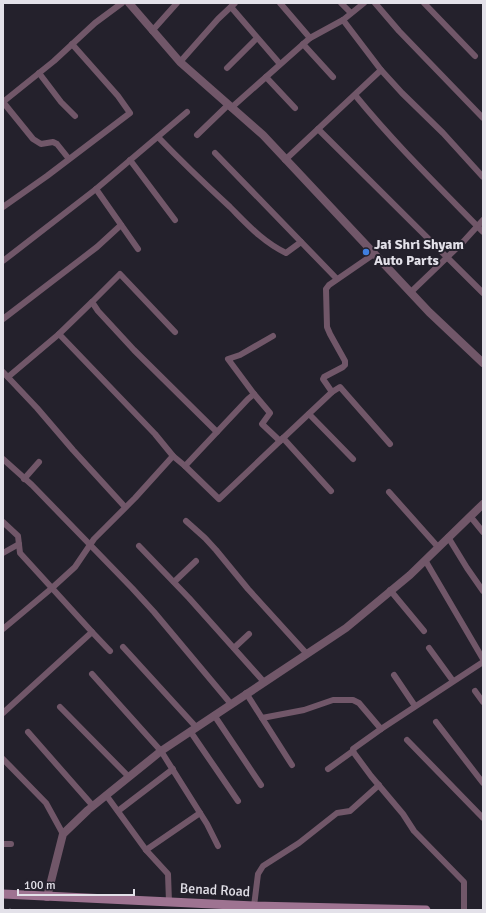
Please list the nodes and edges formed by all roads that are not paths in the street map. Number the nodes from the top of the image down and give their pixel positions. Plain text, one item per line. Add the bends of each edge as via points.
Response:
1 (122, 3) edge
2 (129, 3) edge
3 (177, 3) edge
4 (280, 3) edge
5 (341, 3) edge
6 (364, 3) edge
7 (375, 3) edge
8 (424, 3) edge
9 (233, 5) edge
10 (351, 13) junction
11 (343, 20) junction
12 (152, 31) junction
13 (257, 38) junction
14 (310, 38) junction
15 (72, 44) junction
16 (303, 44) junction
17 (475, 56) dead end
18 (180, 62) junction
19 (280, 64) junction
20 (227, 68) dead end
21 (381, 70) junction
22 (39, 73) junction
23 (266, 77) junction
24 (333, 78) dead end
25 (355, 95) junction
26 (3, 102) edge
27 (230, 106) junction
28 (296, 108) dead end
29 (187, 112) dead end
30 (75, 116) dead end
31 (483, 118) edge
32 (318, 129) junction
33 (197, 135) dead end
34 (158, 137) junction
35 (215, 153) dead end
36 (69, 159) junction
37 (130, 160) junction
38 (286, 160) junction
39 (483, 176) edge
40 (96, 189) junction
41 (3, 207) edge
42 (175, 220) dead end
43 (483, 220) edge
44 (121, 225) junction
45 (477, 226) junction
46 (483, 232) edge
47 (301, 242) junction
48 (138, 249) dead end
49 (374, 254) junction
50 (446, 258) junction
51 (3, 261) edge
52 (337, 279) junction
53 (411, 292) junction
54 (483, 293) edge
55 (92, 302) junction
56 (3, 319) edge
57 (175, 332) dead end
58 (59, 334) junction
59 (273, 336) dead end
60 (483, 363) edge
61 (5, 374) edge
62 (332, 392) junction
63 (254, 394) junction
64 (309, 414) junction
65 (217, 432) junction
66 (282, 439) junction
67 (390, 444) dead end
68 (173, 456) junction
69 (3, 459) edge
70 (352, 459) dead end
71 (39, 462) dead end
72 (185, 466) junction
73 (24, 478) junction
74 (331, 491) dead end
75 (389, 492) dead end
76 (483, 504) edge
77 (126, 507) junction
78 (470, 516) junction
79 (186, 521) dead end
80 (3, 522) edge
81 (483, 532) edge
82 (448, 537) junction
83 (19, 544) junction
84 (90, 545) junction
85 (139, 546) dead end
86 (438, 547) junction
87 (3, 553) edge
88 (425, 560) junction
89 (196, 561) dead end
90 (174, 582) junction
91 (52, 588) junction
92 (390, 590) junction
93 (483, 591) edge
94 (3, 629) edge
95 (424, 631) dead end
96 (92, 632) junction
97 (249, 634) dead end
98 (123, 647) dead end
99 (234, 648) junction
100 (429, 648) dead end
101 (110, 651) dead end
102 (307, 654) junction
103 (483, 659) edge
104 (483, 662) edge
105 (92, 674) dead end
106 (394, 675) dead end
107 (453, 681) junction
108 (264, 682) junction
109 (475, 691) dead end
110 (246, 694) junction
111 (483, 702) edge
112 (231, 704) junction
113 (415, 706) junction
114 (60, 707) dead end
115 (3, 713) edge
116 (214, 715) junction
117 (262, 718) junction
118 (436, 722) dead end
119 (193, 729) junction
120 (381, 729) junction
121 (28, 732) dead end
122 (407, 740) dead end
123 (353, 750) junction
124 (161, 751) junction
125 (3, 759) edge
126 (292, 765) dead end
127 (173, 769) junction
128 (328, 769) dead end
129 (128, 776) junction
130 (483, 783) edge
131 (261, 785) dead end
132 (379, 785) junction
133 (106, 795) junction
134 (238, 801) dead end
135 (93, 806) junction
136 (118, 811) junction
137 (200, 813) junction
138 (483, 818) edge
139 (63, 834) junction
140 (3, 844) edge
141 (11, 844) dead end
142 (218, 846) dead end
143 (146, 850) junction
144 (3, 894) edge
145 (47, 897) junction
146 (169, 902) junction
147 (254, 906) junction
148 (426, 910) edge
149 (464, 910) edge

1 - 15 street
2 - 12 street
3 - 12 street
4 - 14 street
5 - 10 street
6 - 10 street
7 - 31 street
8 - 17 street
9 - 13 street
9 - 18 street
10 - 11 street
11 - 14 street
11 - 21 street
12 - 18 street
13 - 19 street
13 - 20 street
14 - 16 street
15 - 22 street
15 - 36 street via 130,113
16 - 19 street
16 - 24 street
18 - 27 street
19 - 23 street
21 - 25 street
21 - 39 street
22 - 26 street
22 - 30 street
23 - 27 street
23 - 28 street
25 - 32 street
25 - 45 street via 382,128
26 - 36 street via 33,140 42,144 53,142
27 - 33 street
27 - 38 street
29 - 34 street
32 - 38 street
32 - 50 street
34 - 37 street
34 - 47 street via 252,230 272,246 286,253
35 - 47 street
36 - 41 street
37 - 40 street
37 - 42 street
38 - 49 street
40 - 44 street
40 - 51 street
43 - 45 street
44 - 48 street
44 - 56 street via 97,247
45 - 46 street
45 - 50 street
47 - 52 street
49 - 52 street
49 - 53 street
50 - 53 street
50 - 54 street
52 - 62 street via 326,289 327,326 345,364 324,377
53 - 60 street
55 - 57 street via 120,274
55 - 58 street
55 - 65 street via 134,350
58 - 61 street
58 - 68 street
59 - 63 street via 240,355 228,358
61 - 77 street
62 - 64 street
62 - 67 street via 340,387
63 - 65 street
63 - 66 street via 270,413 262,424
64 - 66 street
64 - 70 street
65 - 72 street
66 - 72 street via 220,499
66 - 74 street
68 - 72 street
68 - 77 street
69 - 73 street
71 - 73 street
73 - 84 street
75 - 86 street
76 - 78 street
77 - 84 street
78 - 81 street
78 - 82 street
79 - 102 street via 213,546
80 - 83 street via 18,536
82 - 86 street
82 - 93 street
83 - 87 street
83 - 91 street via 20,552
84 - 91 street via 75,567
84 - 112 street via 154,612
85 - 90 street
86 - 88 street
88 - 92 street
88 - 103 street
89 - 90 street
90 - 99 street
91 - 94 street
91 - 96 street
92 - 95 street
92 - 102 street via 346,628
96 - 101 street
96 - 115 street
97 - 99 street
98 - 119 street
99 - 108 street
100 - 107 street
102 - 108 street
104 - 107 street
105 - 124 street
106 - 113 street
107 - 113 street
108 - 110 street
109 - 111 street
110 - 112 street
110 - 117 street
112 - 116 street
113 - 120 street
114 - 129 street
116 - 119 street
116 - 131 street
117 - 120 street via 304,710 333,700 352,700 360,703
117 - 126 street
118 - 130 street
119 - 124 street
119 - 134 street
120 - 123 street
121 - 135 street
122 - 138 street
123 - 128 street
123 - 132 street
124 - 127 street
124 - 129 street
125 - 139 street via 46,803
127 - 136 street
127 - 137 street
129 - 133 street
132 - 147 street via 350,811 337,813 299,843 263,866 258,874
132 - 149 street via 414,831 464,882
133 - 135 street
133 - 136 street
135 - 139 street
136 - 143 street
137 - 142 street
137 - 143 street
139 - 145 street
140 - 141 street
143 - 146 street via 168,874
144 - 145 main road, Benad Road
145 - 146 main road, Benad Road
146 - 147 main road, Benad Road
147 - 148 main road, Benad Road

